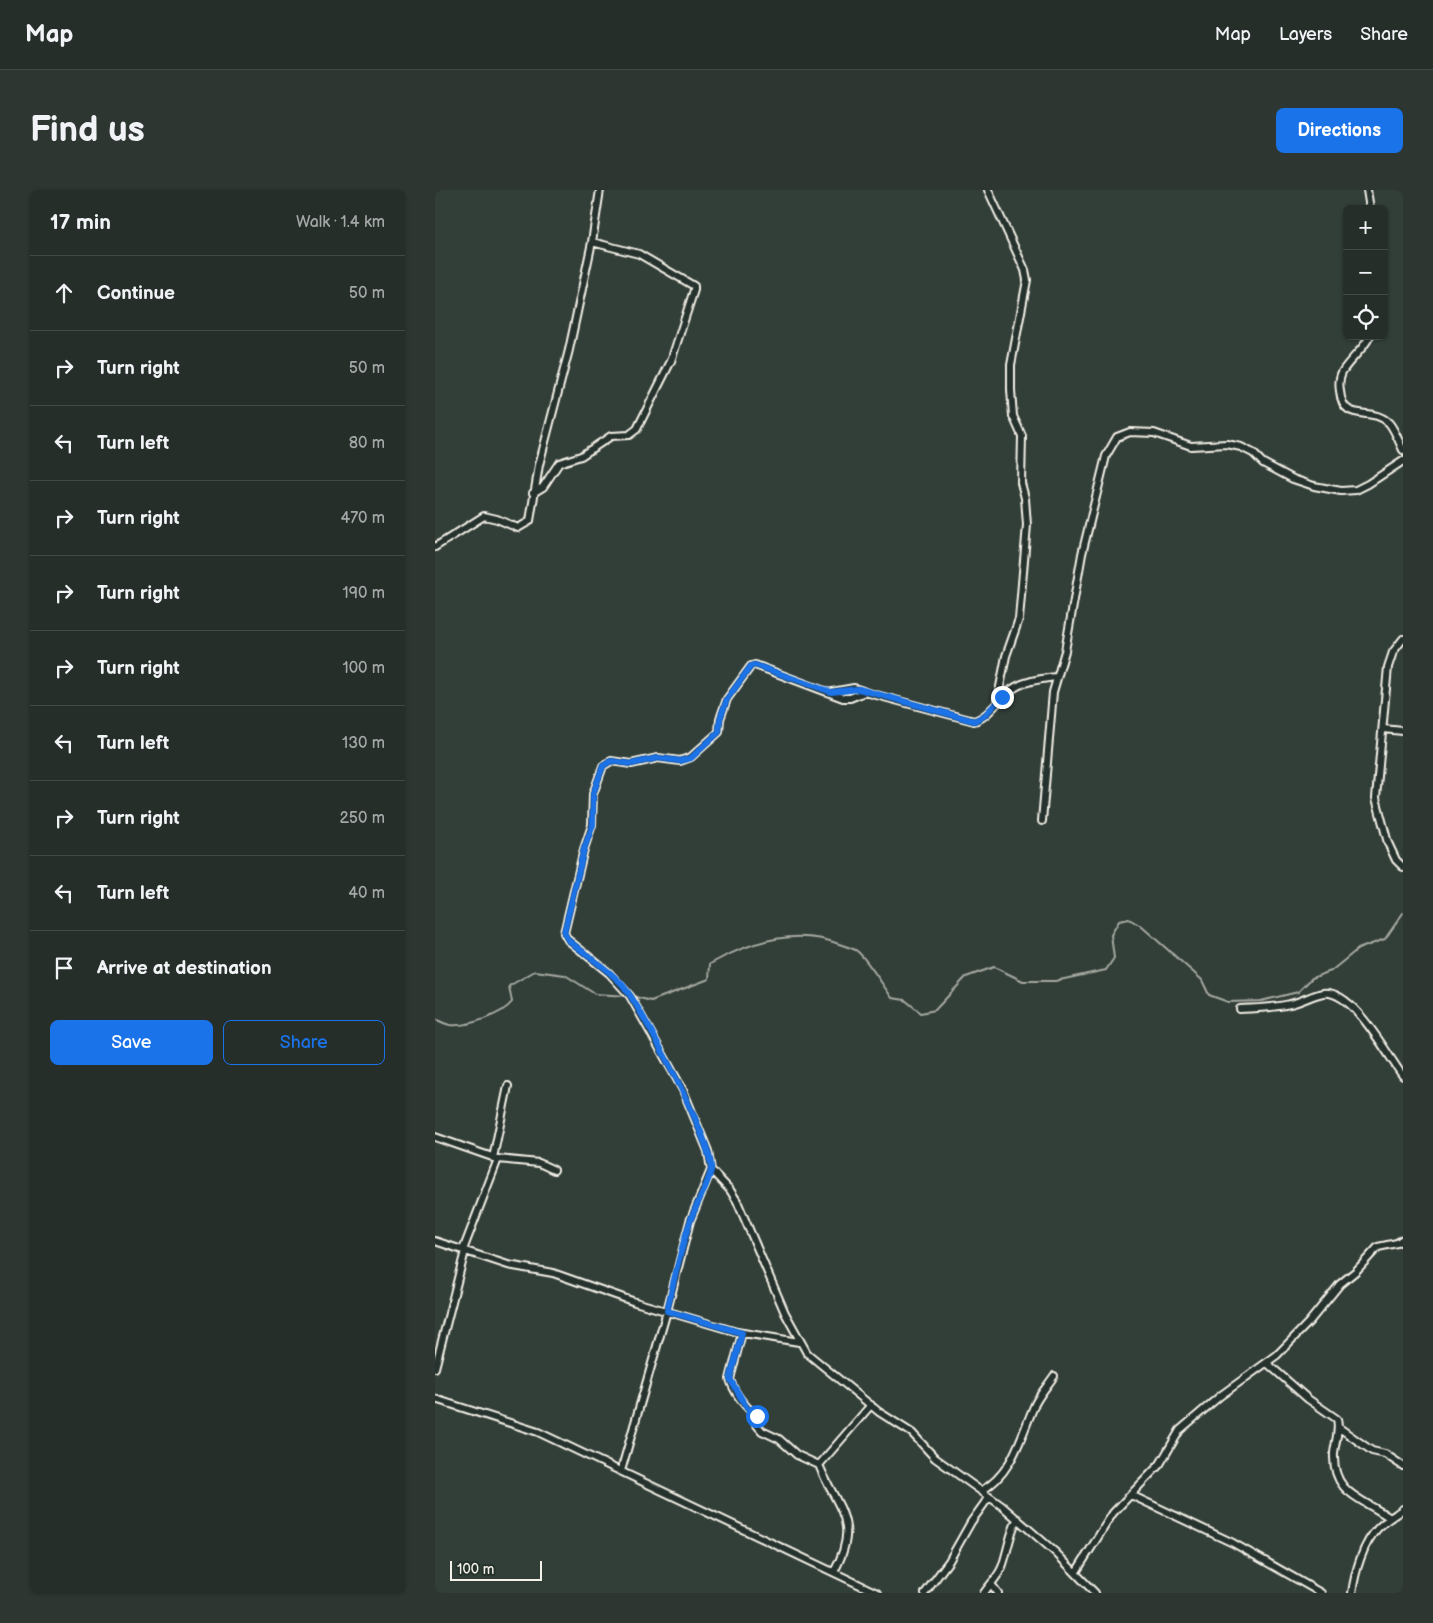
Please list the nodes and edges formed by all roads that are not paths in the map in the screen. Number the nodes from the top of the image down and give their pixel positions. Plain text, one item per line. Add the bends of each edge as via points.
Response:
1 (600, 190) edge
2 (988, 190) edge
3 (1367, 190) edge
4 (1369, 205) edge
5 (592, 242) junction
6 (1368, 340) edge
7 (1403, 450) edge
8 (1403, 461) edge
9 (533, 493) junction
10 (435, 547) edge
11 (1403, 639) edge
12 (1056, 677) junction
13 (996, 703) junction
14 (1383, 729) junction
15 (1403, 731) edge
16 (1041, 821) dead end
17 (1403, 867) edge
18 (1240, 1009) dead end
19 (1403, 1076) edge
20 (508, 1086) dead end
21 (435, 1137) edge
22 (495, 1158) junction
23 (554, 1170) dead end
24 (711, 1170) junction
25 (1403, 1238) edge
26 (435, 1241) edge
27 (464, 1251) junction
28 (667, 1311) junction
29 (742, 1333) junction
30 (799, 1342) junction
31 (1267, 1364) junction
32 (435, 1368) edge
33 (1054, 1376) dead end
34 (435, 1399) edge
35 (871, 1405) junction
36 (1338, 1426) junction
37 (819, 1465) junction
38 (1403, 1466) edge
39 (621, 1471) junction
40 (981, 1492) junction
41 (1131, 1495) junction
42 (989, 1497) junction
43 (1403, 1510) edge
44 (1390, 1518) junction
45 (1018, 1519) junction
46 (834, 1572) junction
47 (1076, 1572) junction
48 (991, 1584) junction
49 (877, 1593) edge
50 (925, 1593) edge
51 (984, 1593) edge
52 (998, 1593) edge
53 (1095, 1593) edge
54 (1321, 1593) edge
55 (1353, 1593) edge

1 - 5 street
2 - 13 street via 1027,280 1011,366 1013,416 1022,436 1021,483 1027,525 1019,619 1006,656
3 - 4 street
5 - 9 street
5 - 9 street via 641,256 689,281 695,290 671,361 637,429 629,436 611,436 581,456 559,463 543,487
6 - 7 street via 1343,372 1341,400 1345,409 1351,412 1371,414 1388,422
8 - 12 street via 1356,490 1341,491 1293,479 1241,447 1227,444 1191,446 1153,433 1130,432 1117,438 1106,456 1081,562 1065,651
9 - 10 street via 531,521 526,524 518,528 485,516
11 - 14 street via 1393,652 1389,667
12 - 13 street via 1011,689
12 - 16 street
13 - 24 street via 974,721 865,692 847,699 759,666 751,666 727,699 716,738 691,758 680,761 658,758 640,764 607,762 603,766 593,794 593,825 564,933 568,940 615,978 630,996 683,1090 708,1152
14 - 15 street
14 - 17 street via 1377,798 1388,843
18 - 19 street via 1290,1004 1330,993 1347,1002 1362,1016
20 - 22 street
21 - 22 street
22 - 23 street via 539,1163
22 - 27 street
24 - 28 street via 690,1221
24 - 30 street via 737,1201
25 - 31 street via 1397,1243 1378,1247
26 - 27 street
27 - 28 street via 508,1265 553,1274
27 - 32 street
28 - 29 street
28 - 39 street
29 - 30 street
29 - 37 street via 730,1379 732,1384 747,1408 756,1415 760,1429 779,1439 797,1455
30 - 35 street via 807,1353
31 - 36 street via 1337,1419
31 - 41 street via 1220,1396 1180,1430 1160,1464
33 - 40 street via 1036,1403 1002,1475
34 - 39 street via 538,1432
35 - 37 street
35 - 40 street via 905,1427 935,1458
36 - 38 street via 1372,1451 1385,1454
36 - 44 street via 1334,1453 1337,1478 1356,1499
37 - 46 street via 847,1524 848,1537
39 - 46 street
40 - 42 street
41 - 47 street via 1113,1513
41 - 54 street via 1233,1543
42 - 45 street
42 - 50 street
43 - 44 street
44 - 55 street via 1370,1538 1356,1574
45 - 47 street
45 - 48 street via 1013,1526 1002,1569
46 - 49 street
47 - 53 street
48 - 51 street
48 - 52 street

